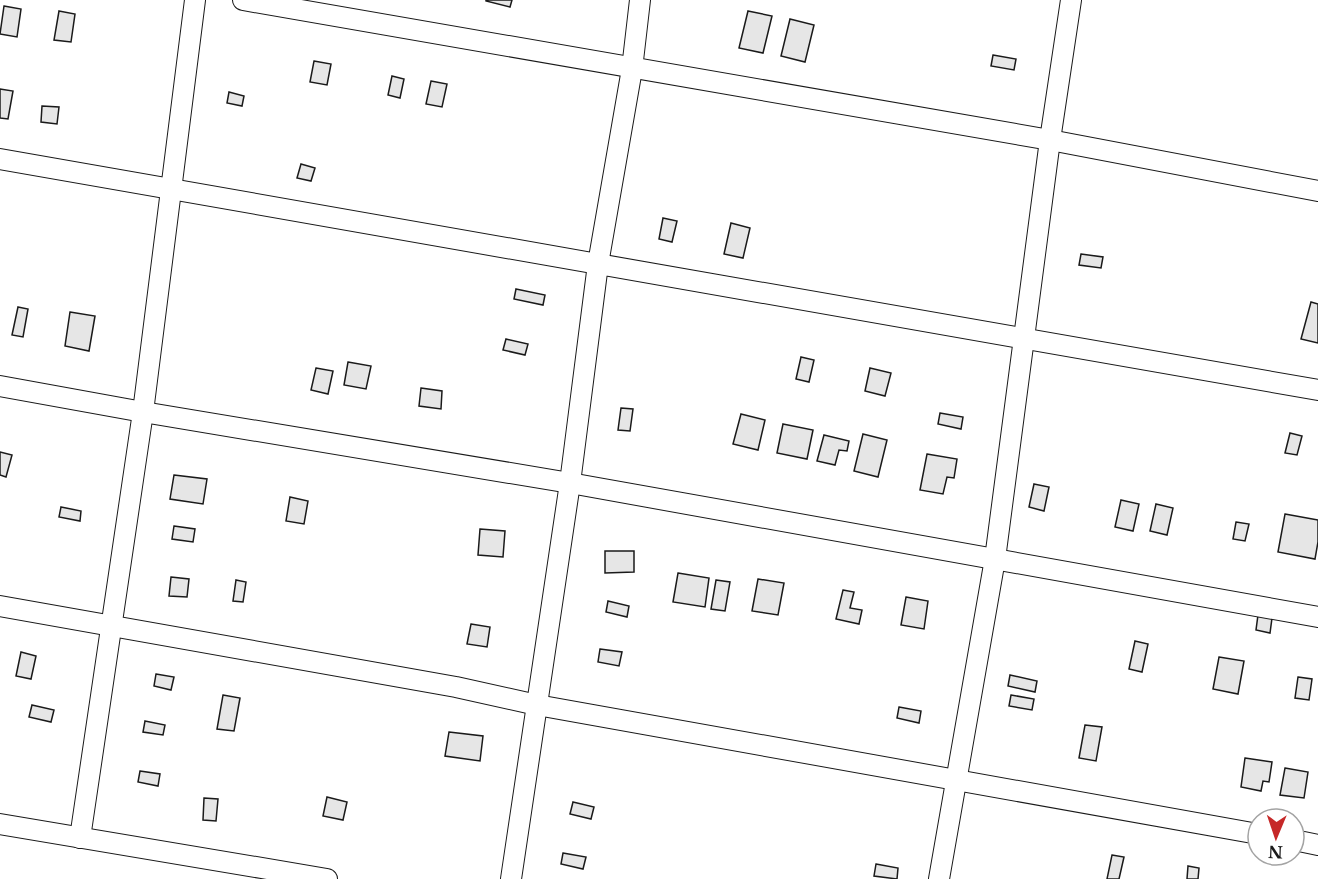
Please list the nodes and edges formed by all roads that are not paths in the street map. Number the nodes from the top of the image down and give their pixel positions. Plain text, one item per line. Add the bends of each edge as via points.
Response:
1 (195, 0) edge
2 (243, 0) edge
3 (640, 0) edge
4 (1071, 0) edge
5 (632, 69) junction
6 (1050, 140) junction
7 (0, 159) edge
8 (171, 190) junction
9 (1318, 191) edge
10 (598, 264) junction
11 (1024, 339) junction
12 (0, 387) edge
13 (1318, 390) edge
14 (142, 412) junction
15 (570, 483) junction
16 (995, 559) junction
17 (0, 606) edge
18 (1318, 616) edge
19 (111, 626) junction
20 (537, 705) junction
21 (957, 780) junction
22 (0, 824) edge
23 (1246, 832) edge
24 (80, 838) junction
25 (327, 879) edge
26 (511, 879) edge
27 (939, 879) edge

1 - 8 street
2 - 5 street
3 - 5 street
4 - 6 street
5 - 6 street
5 - 10 street
6 - 9 street
6 - 11 street
7 - 8 street
8 - 10 street
8 - 14 street
10 - 11 street
10 - 15 street
11 - 13 street
11 - 16 street
12 - 14 street
14 - 15 street
14 - 19 street
15 - 16 street
15 - 20 street
16 - 18 street
16 - 21 street
17 - 19 street
19 - 20 street
19 - 24 street
20 - 21 street
20 - 26 street
21 - 23 street
21 - 27 street
22 - 24 street
24 - 25 street

